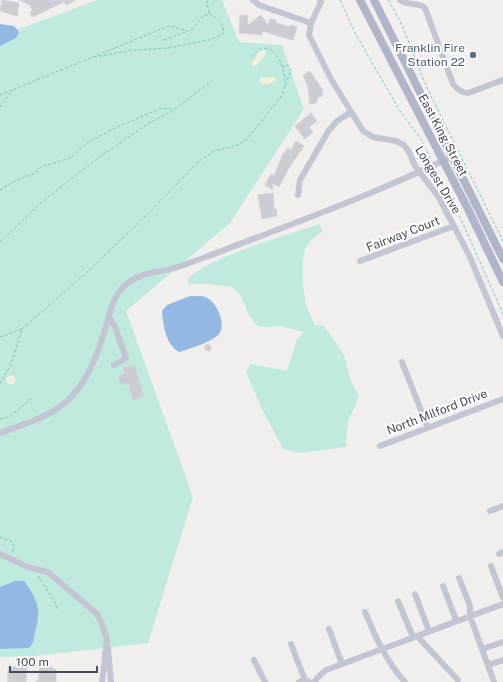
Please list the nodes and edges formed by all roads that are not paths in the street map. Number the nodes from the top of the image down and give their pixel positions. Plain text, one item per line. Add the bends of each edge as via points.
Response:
1 (253, 0) edge
2 (320, 0) edge
3 (360, 0) edge
4 (374, 0) edge
5 (400, 0) edge
6 (310, 23) junction
7 (503, 80) edge
8 (351, 112) junction
9 (453, 156) junction
10 (443, 161) junction
11 (421, 173) junction
12 (298, 195) dead end
13 (454, 226) junction
14 (503, 259) edge
15 (360, 261) dead end
16 (503, 282) edge
17 (109, 316) junction
18 (503, 336) edge
19 (402, 362) dead end
20 (114, 365) dead end
21 (503, 399) edge
22 (428, 428) junction
23 (0, 433) edge
24 (380, 446) dead end
25 (503, 506) edge
26 (490, 511) dead end
27 (0, 554) edge
28 (491, 566) dead end
29 (459, 578) dead end
30 (443, 586) dead end
31 (415, 594) dead end
32 (503, 598) edge
33 (398, 601) dead end
34 (503, 604) edge
35 (365, 612) dead end
36 (470, 616) junction
37 (456, 620) junction
38 (329, 629) dead end
39 (429, 631) junction
40 (415, 637) junction
41 (107, 639) junction
42 (503, 642) edge
43 (291, 644) dead end
44 (381, 649) junction
45 (482, 649) junction
46 (254, 660) dead end
47 (503, 660) edge
48 (342, 664) junction
49 (488, 665) junction
50 (458, 680) dead end
51 (304, 681) edge
52 (102, 682) edge
53 (111, 682) edge
54 (265, 682) edge
55 (314, 682) edge
56 (405, 682) edge
57 (494, 682) edge

1 - 6 street via 259,5
2 - 6 street
3 - 10 main road, East King Street
4 - 9 main road, East King Street
5 - 7 street via 425,8 457,88 468,93
6 - 8 street, Longest Drive via 309,35
8 - 11 street, Longest Drive via 366,133 404,145
8 - 12 street via 329,130 300,180
9 - 10 street
9 - 14 main road, East King Street
10 - 11 street
10 - 16 main road, East King Street
11 - 13 street, Longest Drive via 438,196
11 - 17 street via 178,267 137,277 118,293
13 - 15 street, Fairway Court
13 - 18 street, Longest Drive
17 - 20 street via 126,358
17 - 23 street via 99,352 74,394 49,414
19 - 22 street
21 - 22 street, North Milford Drive
22 - 24 street, North Milford Drive
25 - 26 street
27 - 41 street via 48,572 86,602 97,614
28 - 32 street
29 - 36 street via 470,606
30 - 37 street
31 - 39 street
33 - 40 street
34 - 36 street
35 - 44 street
36 - 37 street
36 - 45 street
37 - 39 street
38 - 48 street
39 - 40 street
40 - 44 street
40 - 50 street
41 - 52 street
41 - 53 street
42 - 45 street
43 - 51 street
44 - 48 street
44 - 56 street
45 - 49 street
46 - 54 street
47 - 49 street
48 - 55 street via 326,670
49 - 57 street

